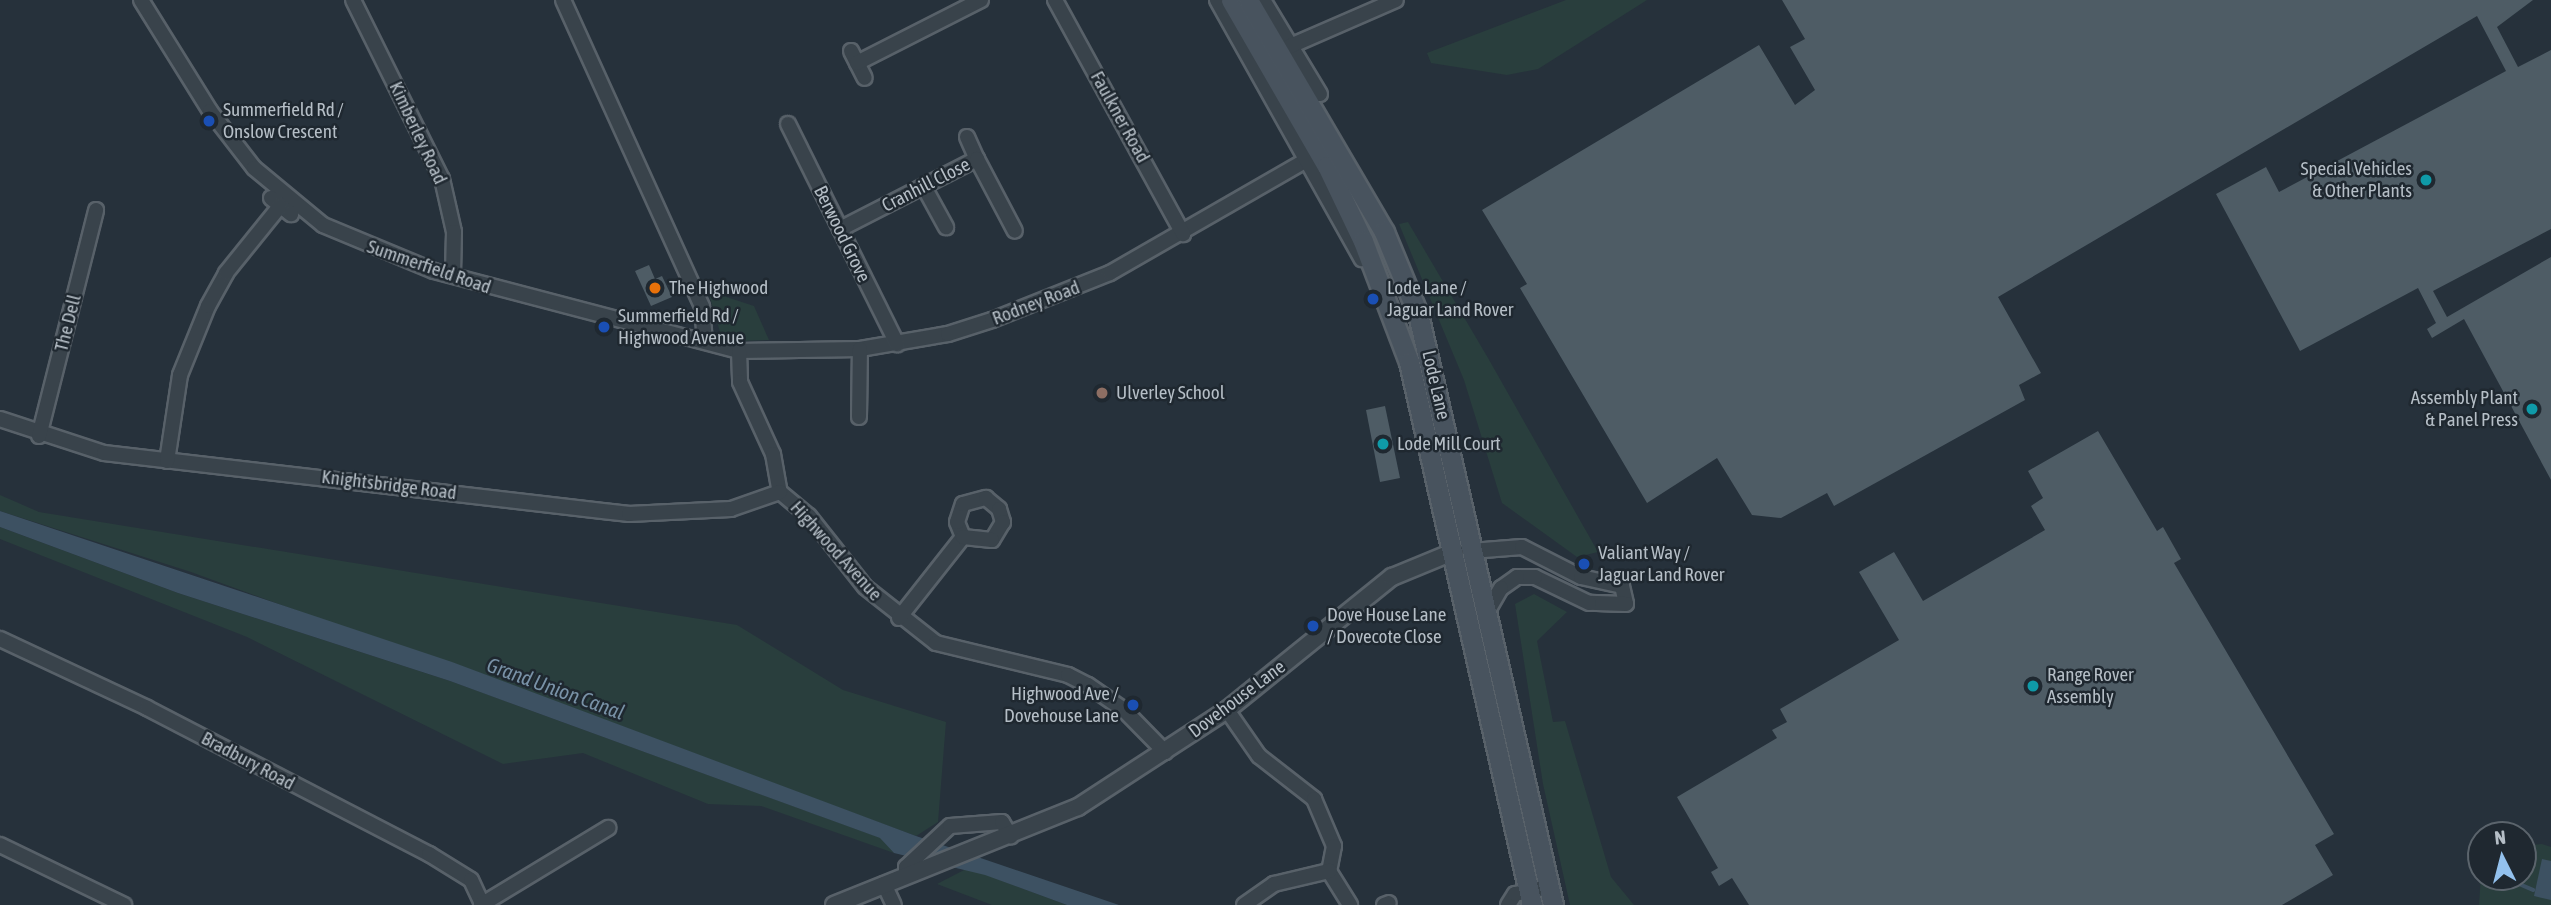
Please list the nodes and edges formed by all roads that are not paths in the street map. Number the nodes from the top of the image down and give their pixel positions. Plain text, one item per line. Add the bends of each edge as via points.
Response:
1 (141, 0) edge
2 (353, 0) edge
3 (563, 0) edge
4 (981, 0) edge
5 (1055, 0) edge
6 (1216, 0) edge
7 (1231, 0) edge
8 (1248, 0) edge
9 (1263, 0) edge
10 (1396, 0) edge
11 (1278, 51) junction
12 (865, 78) dead end
13 (1320, 94) dead end
14 (788, 124) dead end
15 (967, 137) dead end
16 (977, 159) junction
17 (1303, 162) junction
18 (924, 187) junction
19 (281, 206) dead end
20 (96, 210) dead end
21 (946, 227) dead end
22 (840, 229) junction
23 (1015, 231) dead end
24 (1183, 234) junction
25 (1372, 263) junction
26 (453, 273) junction
27 (705, 340) junction
28 (897, 344) junction
29 (860, 349) junction
30 (739, 351) junction
31 (859, 417) dead end
32 (0, 419) edge
33 (39, 436) junction
34 (167, 461) junction
35 (780, 492) junction
36 (962, 537) dead end
37 (1463, 551) junction
38 (1486, 614) junction
39 (899, 618) junction
40 (0, 639) edge
41 (1227, 710) junction
42 (1165, 752) junction
43 (608, 828) dead end
44 (1012, 837) junction
45 (0, 845) edge
46 (1329, 871) junction
47 (906, 876) junction
48 (884, 884) junction
49 (1541, 897) edge
50 (1253, 902) edge
51 (481, 903) edge
52 (124, 905) edge
53 (834, 905) edge
54 (894, 905) edge
55 (1350, 905) edge
56 (1508, 905) edge

1 - 26 street, Summerfield Road via 217,120 254,167 290,200 362,245
2 - 26 street, Kimberley Road via 442,180 454,232
3 - 27 street via 702,307
4 - 12 street via 854,57
5 - 24 street, Faulkner Road
6 - 17 street, Lode Lane via 1303,152
7 - 11 main road, Lode Lane
8 - 11 main road, Lode Lane
9 - 11 street
10 - 11 street
11 - 13 street
11 - 25 main road, Lode Lane
11 - 37 main road, Lode Lane via 1384,232 1418,314
14 - 22 street, Berwood Grove
15 - 16 street
16 - 18 street, Cranhill Close
16 - 23 street, Cranhill Close
17 - 24 street, Rodney Road
17 - 25 street, Lode Lane via 1320,177 1361,257
18 - 21 street
18 - 22 street, Cranhill Close
19 - 34 street via 226,272 208,306 180,375
20 - 33 street, The Dell
22 - 28 street, Berwood Grove
24 - 28 street, Rodney Road via 1055,297 948,334
25 - 37 main road, Lode Lane via 1409,362
26 - 27 street, Summerfield Road via 676,339
27 - 30 street, Summerfield Road
28 - 29 street, Rodney Road
29 - 30 street, Rodney Road
29 - 31 street
30 - 35 street, Highwood Avenue via 740,382 773,454
32 - 33 street, Knightsbridge Road
33 - 34 street, Knightsbridge Road
34 - 35 street, Knightsbridge Road via 629,514 732,509
35 - 39 street, Highwood Avenue
36 - 39 street
37 - 38 main road, Lode Lane
37 - 38 street via 1522,547 1581,577 1622,586 1626,604 1589,603 1535,576 1517,577 1501,588
37 - 41 street, Dovehouse Lane via 1392,577
37 - 49 main road, Lode Lane
38 - 49 main road, Lode Lane
39 - 42 street, Highwood Avenue via 953,649 1068,674 1124,710
40 - 51 street, Bradbury Road via 147,708 429,854 471,880
41 - 42 street, Dovehouse Lane
41 - 46 street via 1259,756 1314,799 1334,846
42 - 44 street, Dovehouse Lane via 1078,807
43 - 51 street via 519,885
44 - 47 street, Dovehouse Lane
44 - 47 street via 1002,822 946,828 906,867
45 - 52 street
46 - 50 street via 1274,884
46 - 55 street
47 - 48 street, Dovehouse Lane
48 - 53 street, Dovehouse Lane
48 - 54 street
49 - 56 street via 1515,894

